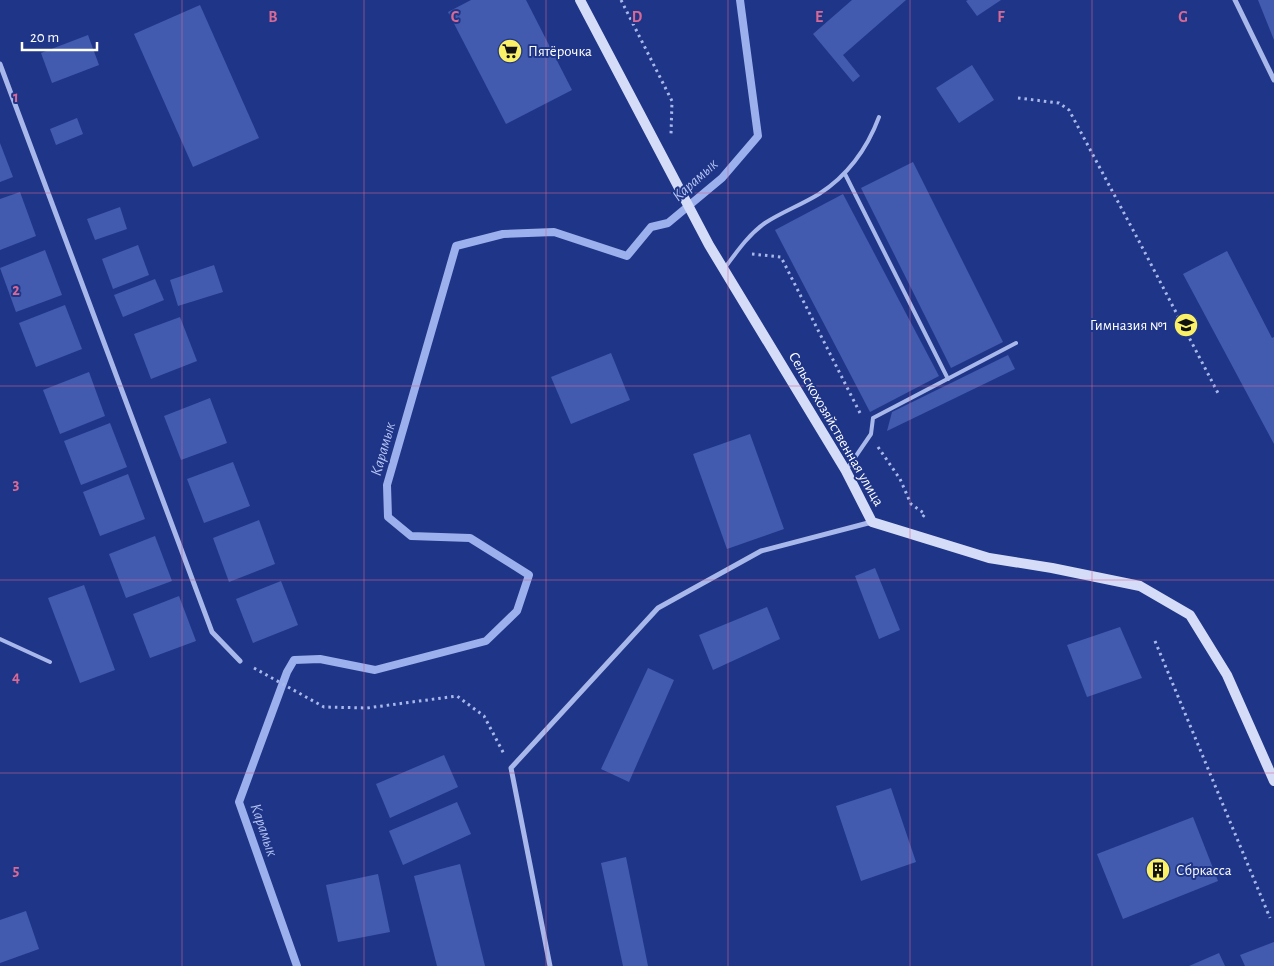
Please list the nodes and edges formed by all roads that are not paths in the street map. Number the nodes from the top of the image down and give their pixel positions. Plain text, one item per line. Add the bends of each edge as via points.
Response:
1 (580, 0) edge
2 (1235, 0) edge
3 (0, 64) edge
4 (1274, 80) edge
5 (879, 117) dead end
6 (845, 174) junction
7 (724, 269) junction
8 (1016, 343) dead end
9 (948, 379) junction
10 (846, 471) junction
11 (872, 522) junction
12 (0, 639) edge
13 (240, 661) road end
14 (50, 662) dead end
15 (1274, 781) edge
16 (550, 966) edge

1 - 7 main road, Сельскохозяйственная улица
2 - 4 street
3 - 13 street via 212,632
5 - 6 lane via 872,135
6 - 7 lane via 819,194 764,224
6 - 9 lane
7 - 10 main road, Сельскохозяйственная улица
8 - 9 lane
9 - 10 lane via 873,418 871,434
10 - 11 main road, Сельскохозяйственная улица
11 - 15 main road, Сельскохозяйственная улица via 989,558 1140,586 1190,614 1227,675
11 - 16 street via 761,551 658,608 511,768
12 - 14 lane

